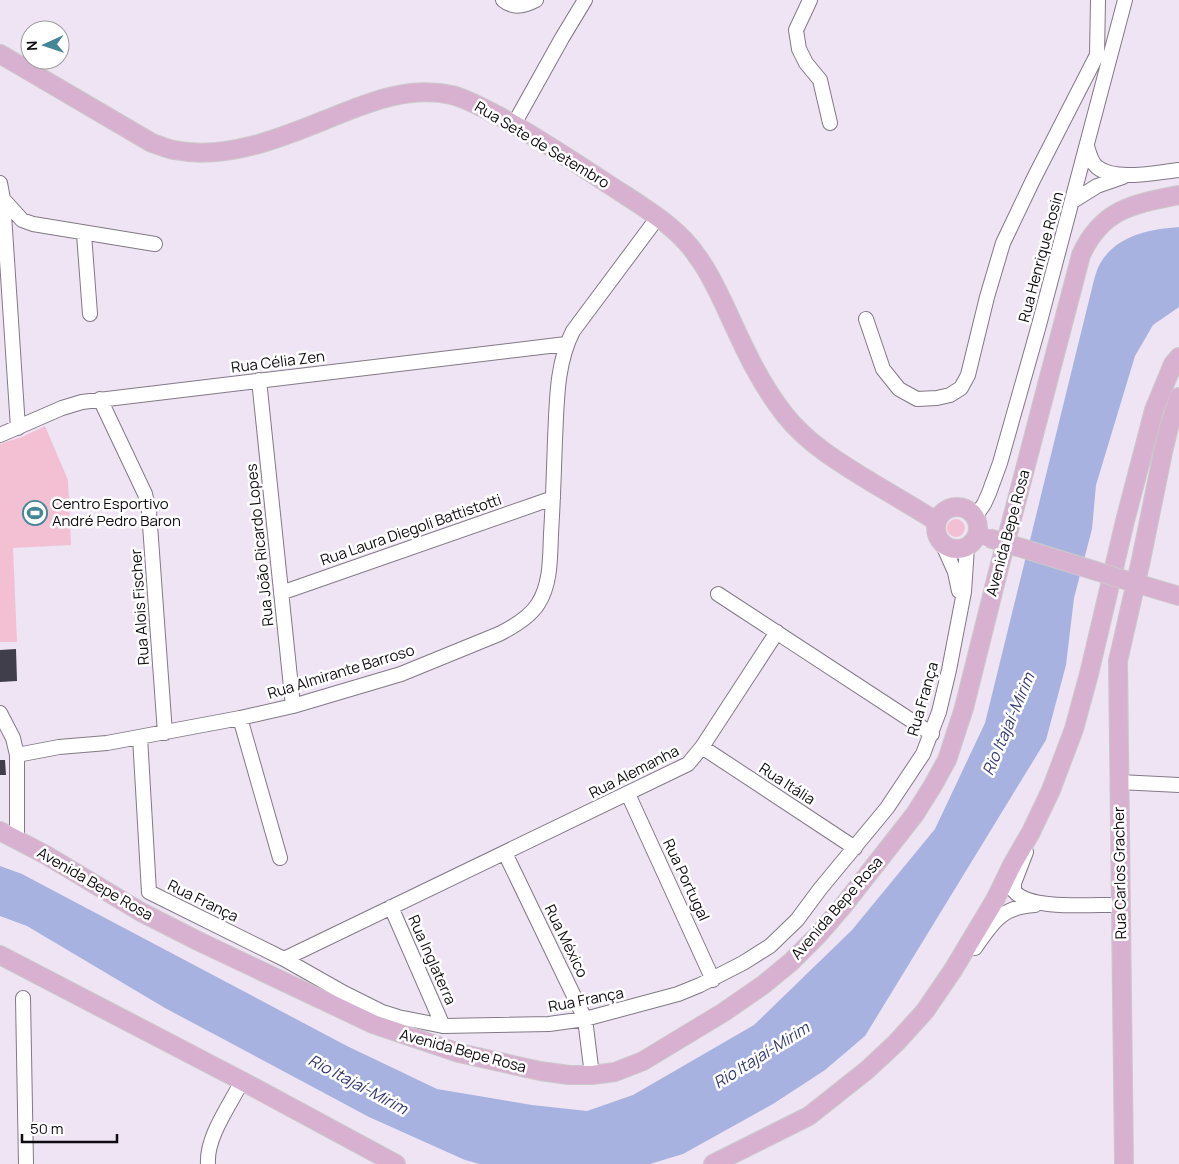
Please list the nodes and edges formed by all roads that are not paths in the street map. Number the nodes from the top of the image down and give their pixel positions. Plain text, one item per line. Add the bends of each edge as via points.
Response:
1 (503, 0) edge
2 (536, 0) edge
3 (585, 0) edge
4 (810, 0) edge
5 (1098, 0) edge
6 (1125, 0) edge
7 (0, 54) edge
8 (1103, 57) junction
9 (830, 123) dead end
10 (514, 124) junction
11 (1087, 146) junction
12 (1179, 170) edge
13 (1129, 175) junction
14 (0, 183) edge
15 (1179, 195) edge
16 (3, 199) junction
17 (1073, 201) junction
18 (658, 218) junction
19 (84, 234) junction
20 (155, 244) dead end
21 (90, 314) dead end
22 (866, 319) dead end
23 (566, 344) junction
24 (1179, 357) edge
25 (258, 380) junction
26 (1179, 397) edge
27 (100, 399) junction
28 (18, 428) junction
29 (0, 436) edge
30 (553, 498) junction
31 (975, 517) junction
32 (936, 521) junction
33 (978, 540) junction
34 (943, 545) junction
35 (1130, 582) junction
36 (281, 593) junction
37 (718, 594) dead end
38 (1179, 596) edge
39 (962, 604) junction
40 (777, 632) junction
41 (293, 706) junction
42 (0, 713) edge
43 (240, 718) junction
44 (165, 733) junction
45 (932, 734) junction
46 (140, 737) junction
47 (702, 747) junction
48 (17, 754) junction
49 (1119, 782) junction
50 (1179, 785) edge
51 (628, 794) junction
52 (0, 831) edge
53 (1031, 832) junction
54 (17, 840) junction
55 (855, 848) junction
56 (505, 853) junction
57 (280, 858) dead end
58 (1041, 904) junction
59 (1120, 904) junction
60 (391, 908) junction
61 (0, 955) edge
62 (284, 959) junction
63 (954, 970) junction
64 (713, 980) junction
65 (23, 998) dead end
66 (586, 1020) junction
67 (443, 1026) junction
68 (592, 1076) junction
69 (242, 1081) junction
70 (26, 1164) edge
71 (208, 1164) edge
72 (396, 1164) edge
73 (713, 1164) edge
74 (1124, 1164) edge

1 - 2 street via 520,6
3 - 10 street
4 - 9 street via 796,30 799,49 820,80
5 - 8 street
6 - 8 street, Rua Henrique Rosin
7 - 10 main road, Rua Sete de Setembro via 132,132 173,150 214,151 264,144 386,97 408,93 452,95
8 - 11 street, Rua Henrique Rosin
8 - 22 street via 1034,178 1004,244 968,375 961,388 944,396 918,399 899,389 883,369
10 - 18 main road, Rua Sete de Setembro
11 - 13 street via 1097,166 1112,174
11 - 17 street, Rua Henrique Rosin
12 - 13 street
13 - 17 street via 1097,186
14 - 16 street
15 - 68 main road, Avenida Bepe Rosa via 1117,213 1097,228 1081,255 956,735 947,760 915,814 818,935 763,985 643,1060 615,1072
16 - 19 street via 28,222
16 - 28 street
17 - 31 street, Rua Henrique Rosin via 1000,463 987,498
18 - 23 street, Rua Almirante Barroso
18 - 32 main road, Rua Sete de Setembro via 697,254 769,394 800,431 848,468
19 - 20 street
19 - 21 street
23 - 25 street, Rua Célia Zen
23 - 30 street, Rua Almirante Barroso via 557,405
24 - 53 main road via 1154,410 1074,729
25 - 27 street, Rua Célia Zen
25 - 36 street, Rua João Ricardo Lopes
26 - 35 main road, Rua Carlos Gracher
27 - 28 street, Rua Célia Zen via 62,408
27 - 44 street, Rua Alois Fischer via 149,511
28 - 29 street, Rua Célia Zen
30 - 36 street, Rua Laura Diegoli Battistotti
30 - 41 street, Rua Almirante Barroso via 546,584 538,605 523,620 499,634 401,674
31 - 32 main road via 958,506 945,510
31 - 33 main road
32 - 34 main road via 936,534
33 - 34 main road via 954,550
33 - 35 main road, bridge
33 - 39 street, Rua França
34 - 39 street, Rua França via 955,572
35 - 38 main road
35 - 49 main road, Rua Carlos Gracher via 1118,661
36 - 41 street, Rua João Ricardo Lopes
37 - 40 street
39 - 45 street, Rua França
40 - 45 street
40 - 47 street, Rua Alemanha
41 - 43 street, Rua Almirante Barroso
42 - 48 street
43 - 44 street, Rua Almirante Barroso
43 - 57 street
44 - 46 street, Rua Almirante Barroso
45 - 55 street, Rua França via 903,787
46 - 48 street, Rua Almirante Barroso
46 - 62 street, Rua França via 150,892
47 - 51 street, Rua Alemanha via 695,758 681,769
47 - 55 street, Rua Itália
48 - 54 street
49 - 50 street
49 - 59 main road, Rua Carlos Gracher
51 - 56 street, Rua Alemanha
51 - 64 street, Rua Portugal
52 - 54 main road, Avenida Bepe Rosa
53 - 58 street via 1014,891 1024,900
53 - 63 main road
54 - 68 main road, Avenida Bepe Rosa via 182,933 373,1024 510,1065
55 - 64 street, Rua França via 797,920 770,946
56 - 60 street, Rua Alemanha
56 - 66 street, Rua México
58 - 59 street
58 - 63 street via 1018,906 1004,912
59 - 74 main road, Rua Carlos Gracher
60 - 62 street, Rua Alemanha
60 - 67 street, Rua Inglaterra
61 - 69 main road
62 - 67 street, Rua França via 382,1012
63 - 73 main road via 925,1011 860,1076 809,1116
64 - 66 street, Rua França via 678,994
65 - 70 street
66 - 67 street, Rua França
66 - 68 street, Rua México
69 - 71 street via 212,1139
69 - 72 main road

